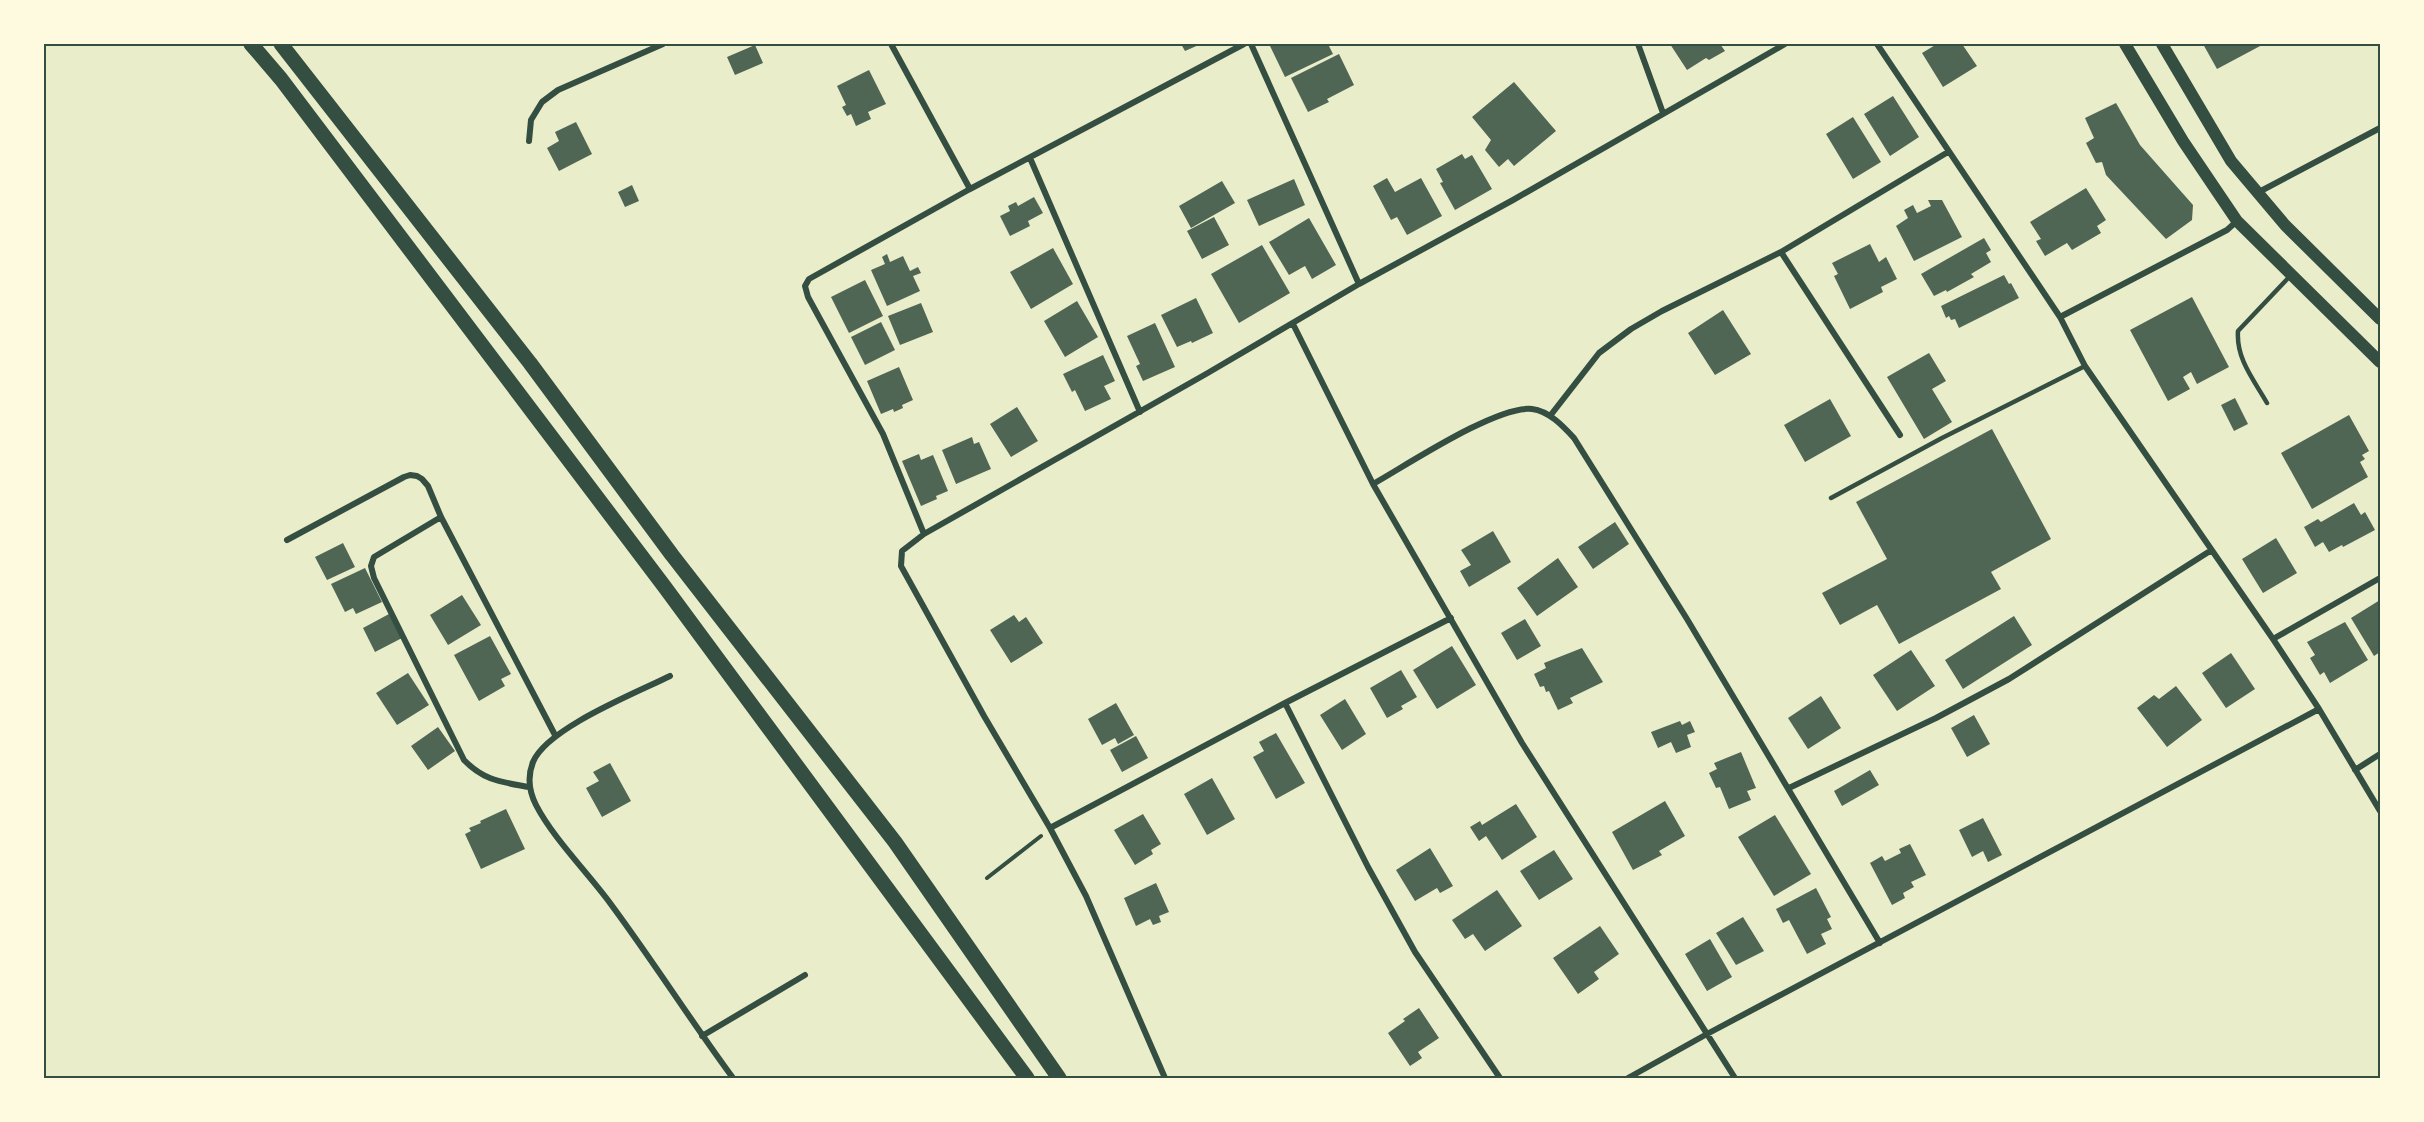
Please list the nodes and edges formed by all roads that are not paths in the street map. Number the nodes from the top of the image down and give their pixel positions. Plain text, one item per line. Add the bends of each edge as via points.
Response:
1 (251, 44) edge
2 (281, 44) edge
3 (663, 44) edge
4 (891, 44) edge
5 (1244, 44) edge
6 (1251, 44) edge
7 (1638, 44) edge
8 (1785, 44) edge
9 (1877, 44) edge
10 (2125, 44) edge
11 (2162, 44) edge
12 (1663, 113) junction
13 (2380, 128) edge
14 (529, 141) dead end
15 (1948, 152) junction
16 (1030, 158) junction
17 (970, 189) junction
18 (2257, 194) junction
19 (2237, 221) junction
20 (1781, 252) junction
21 (2291, 275) junction
22 (1359, 284) junction
23 (2060, 316) junction
24 (2380, 319) edge
25 (1293, 324) junction
26 (2380, 363) edge
27 (2085, 366) junction
28 (2267, 403) dead end
29 (1140, 412) junction
30 (1550, 416) junction
31 (1900, 435) dead end
32 (1373, 484) junction
33 (1831, 498) dead end
34 (441, 518) junction
35 (924, 534) junction
36 (287, 540) dead end
37 (2210, 551) junction
38 (2380, 579) edge
39 (1451, 618) junction
40 (2273, 639) junction
41 (670, 676) dead end
42 (1285, 703) junction
43 (2319, 709) junction
44 (555, 735) junction
45 (2380, 754) edge
46 (2355, 770) junction
47 (529, 787) junction
48 (1789, 788) junction
49 (2380, 811) edge
50 (1050, 828) junction
51 (1880, 943) junction
52 (805, 975) dead end
53 (1707, 1034) junction
54 (702, 1036) junction
55 (733, 1078) edge
56 (1027, 1078) edge
57 (1059, 1078) edge
58 (1165, 1078) edge
59 (1500, 1078) edge
60 (1628, 1078) edge
61 (1735, 1078) edge

1 - 56 highway via 671,596
2 - 57 highway via 895,842
3 - 14 street via 558,90 542,102 531,120
4 - 17 street
5 - 16 street
6 - 22 street
7 - 12 street
8 - 12 street
9 - 15 street
10 - 19 main road via 2170,121
11 - 18 main road via 2231,161
12 - 22 street
13 - 18 street
15 - 20 street
15 - 23 street
16 - 17 street
16 - 29 street
17 - 35 street via 809,279 805,286 883,434
18 - 24 main road
19 - 21 main road
19 - 23 street via 2227,230
20 - 30 street via 1631,329 1599,353
20 - 31 street
21 - 26 main road
21 - 28 lane via 2238,331 2241,360
22 - 25 street
23 - 27 street
25 - 29 street
25 - 32 street
27 - 33 lane
27 - 37 street
29 - 35 street
30 - 32 street via 1535,409 1504,413
30 - 48 street via 1574,438
32 - 39 street
34 - 36 street via 428,486 410,475
34 - 44 street
34 - 47 street via 374,558 374,578 464,760 486,778
35 - 50 street via 902,552 901,567
37 - 40 street
37 - 48 street via 2009,679
38 - 40 street
39 - 42 street
39 - 53 street via 1563,810
40 - 43 street
41 - 44 street
42 - 50 street
42 - 59 street via 1415,952
43 - 46 street
43 - 51 street
44 - 47 street via 533,760
45 - 46 street
46 - 49 street
47 - 54 street via 537,808 611,904
48 - 51 street
50 - 58 street via 1086,896
51 - 53 street
52 - 54 street
53 - 60 street
53 - 61 street
54 - 55 street

